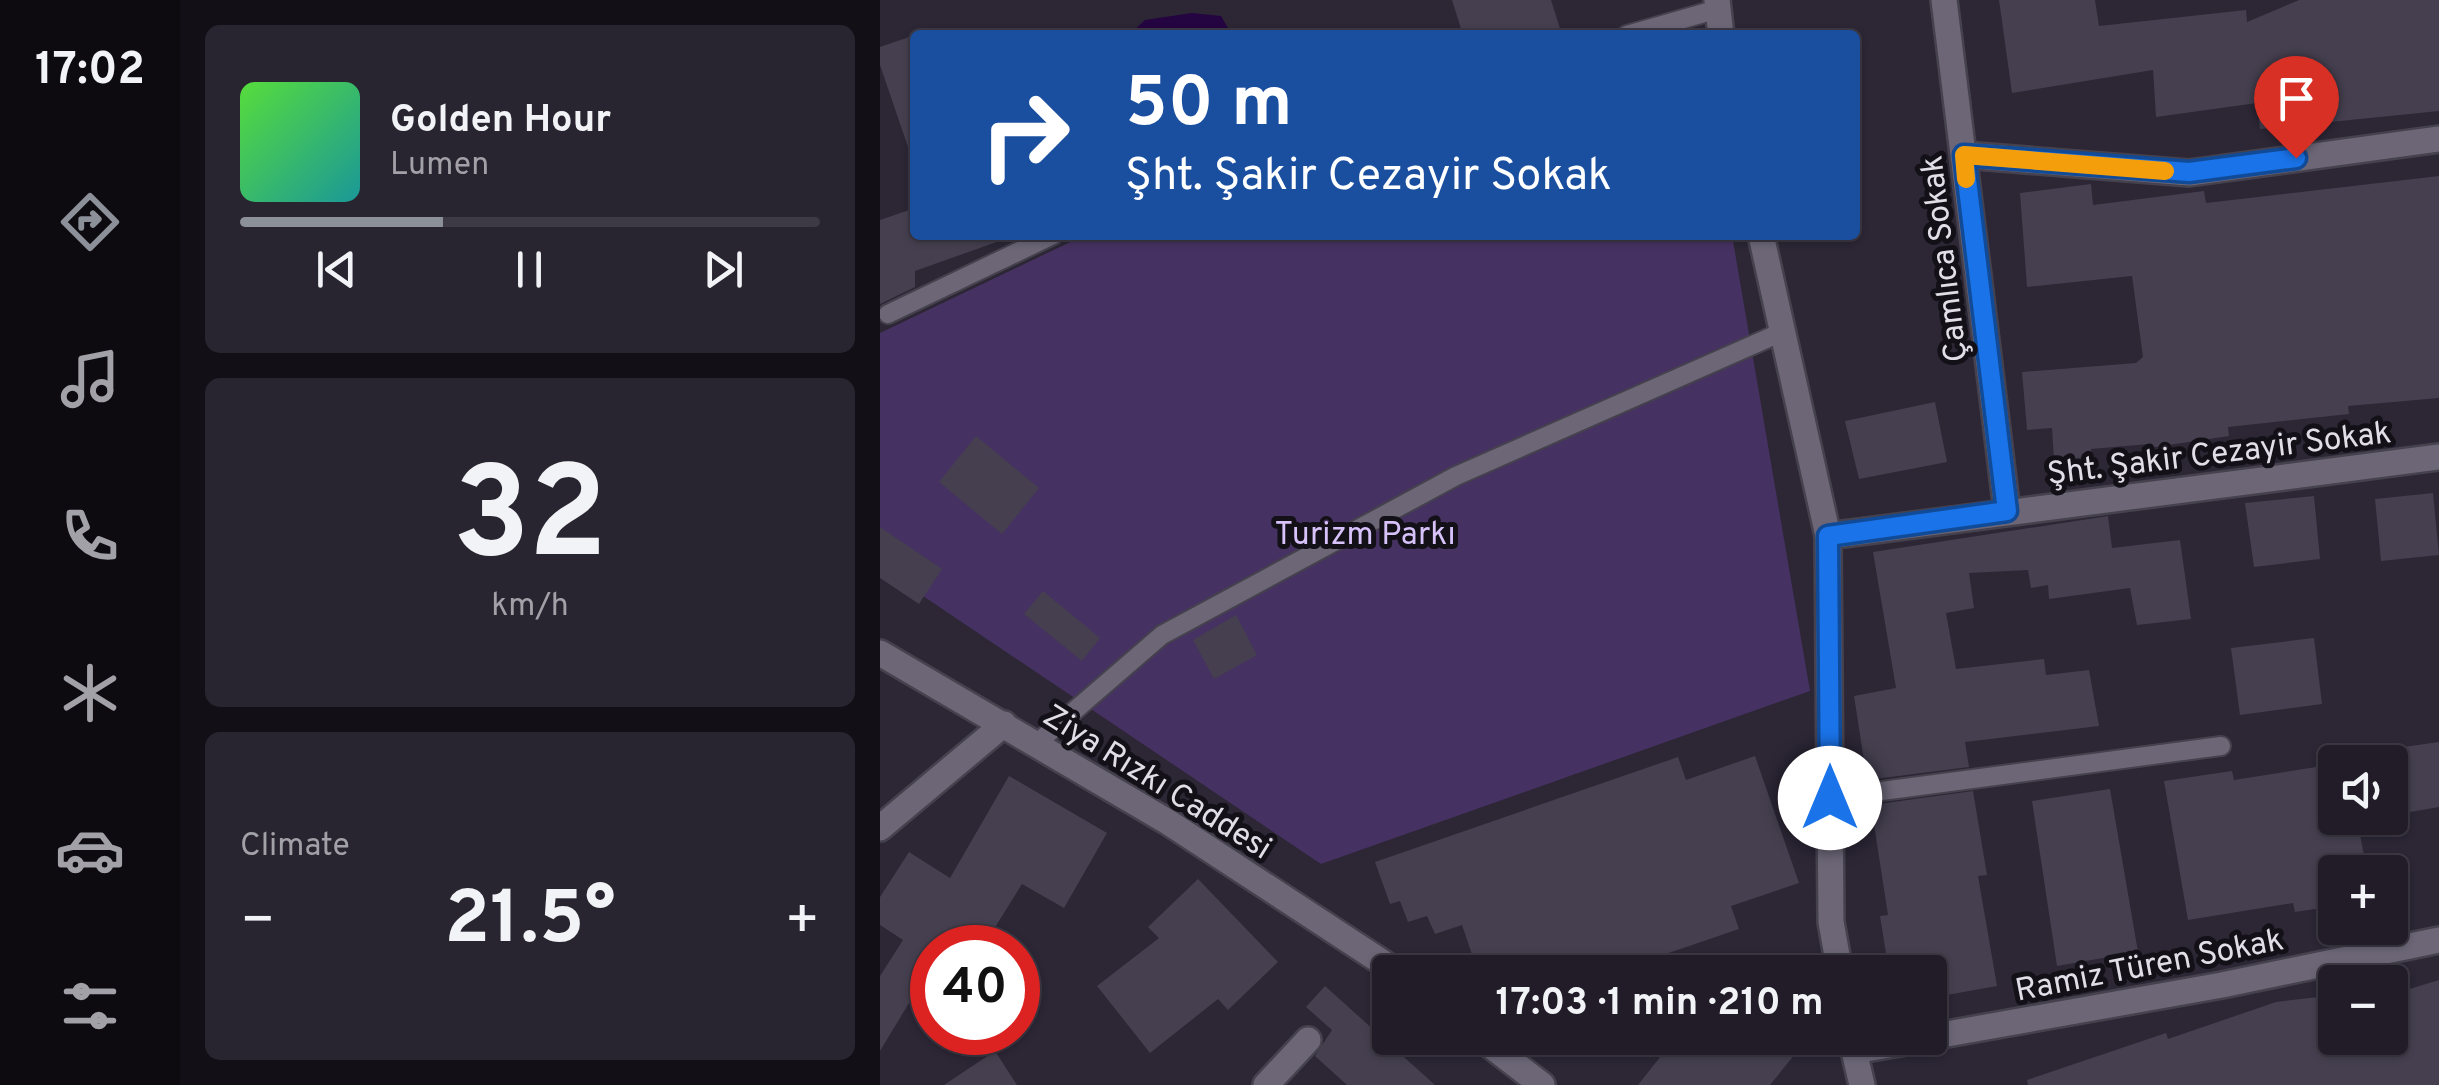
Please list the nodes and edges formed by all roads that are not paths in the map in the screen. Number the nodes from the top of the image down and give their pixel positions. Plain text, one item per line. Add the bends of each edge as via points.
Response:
1 (1944, 0) edge
2 (1719, 15) edge
3 (1650, 30) edge
4 (2439, 139) edge
5 (1964, 155) junction
6 (1043, 240) edge
7 (1762, 240) edge
8 (888, 314) dead end
9 (1782, 332) junction
10 (2439, 457) edge
11 (2007, 511) junction
12 (1828, 536) junction
13 (880, 653) edge
14 (1004, 724) junction
15 (1037, 744) junction
16 (2221, 746) dead end
17 (1830, 798) junction
18 (880, 828) edge
19 (2439, 940) edge
20 (1837, 955) edge
21 (1372, 956) edge
22 (1947, 1034) edge
23 (1308, 1040) dead end
24 (1503, 1055) edge
25 (1855, 1055) edge
26 (1266, 1085) edge
27 (1542, 1085) edge
28 (1862, 1085) edge

1 - 5 street, Çamlıca Sokak
2 - 3 lane
4 - 5 street via 2189,172
5 - 11 street, Çamlıca Sokak
6 - 8 lane
7 - 9 street
9 - 12 street
9 - 15 lane via 1456,476 1162,635
10 - 11 street, Şht. Şakir Cezayir Sokak
11 - 12 street, Şht. Şakir Cezayir Sokak
12 - 17 street
13 - 14 street, Ziya Rızkı Caddesi
14 - 15 street, Ziya Rızkı Caddesi
14 - 18 street
15 - 21 street, Ziya Rızkı Caddesi
16 - 17 lane
17 - 20 street
19 - 22 street, Ramiz Türen Sokak
23 - 26 street
24 - 27 street
25 - 28 street

